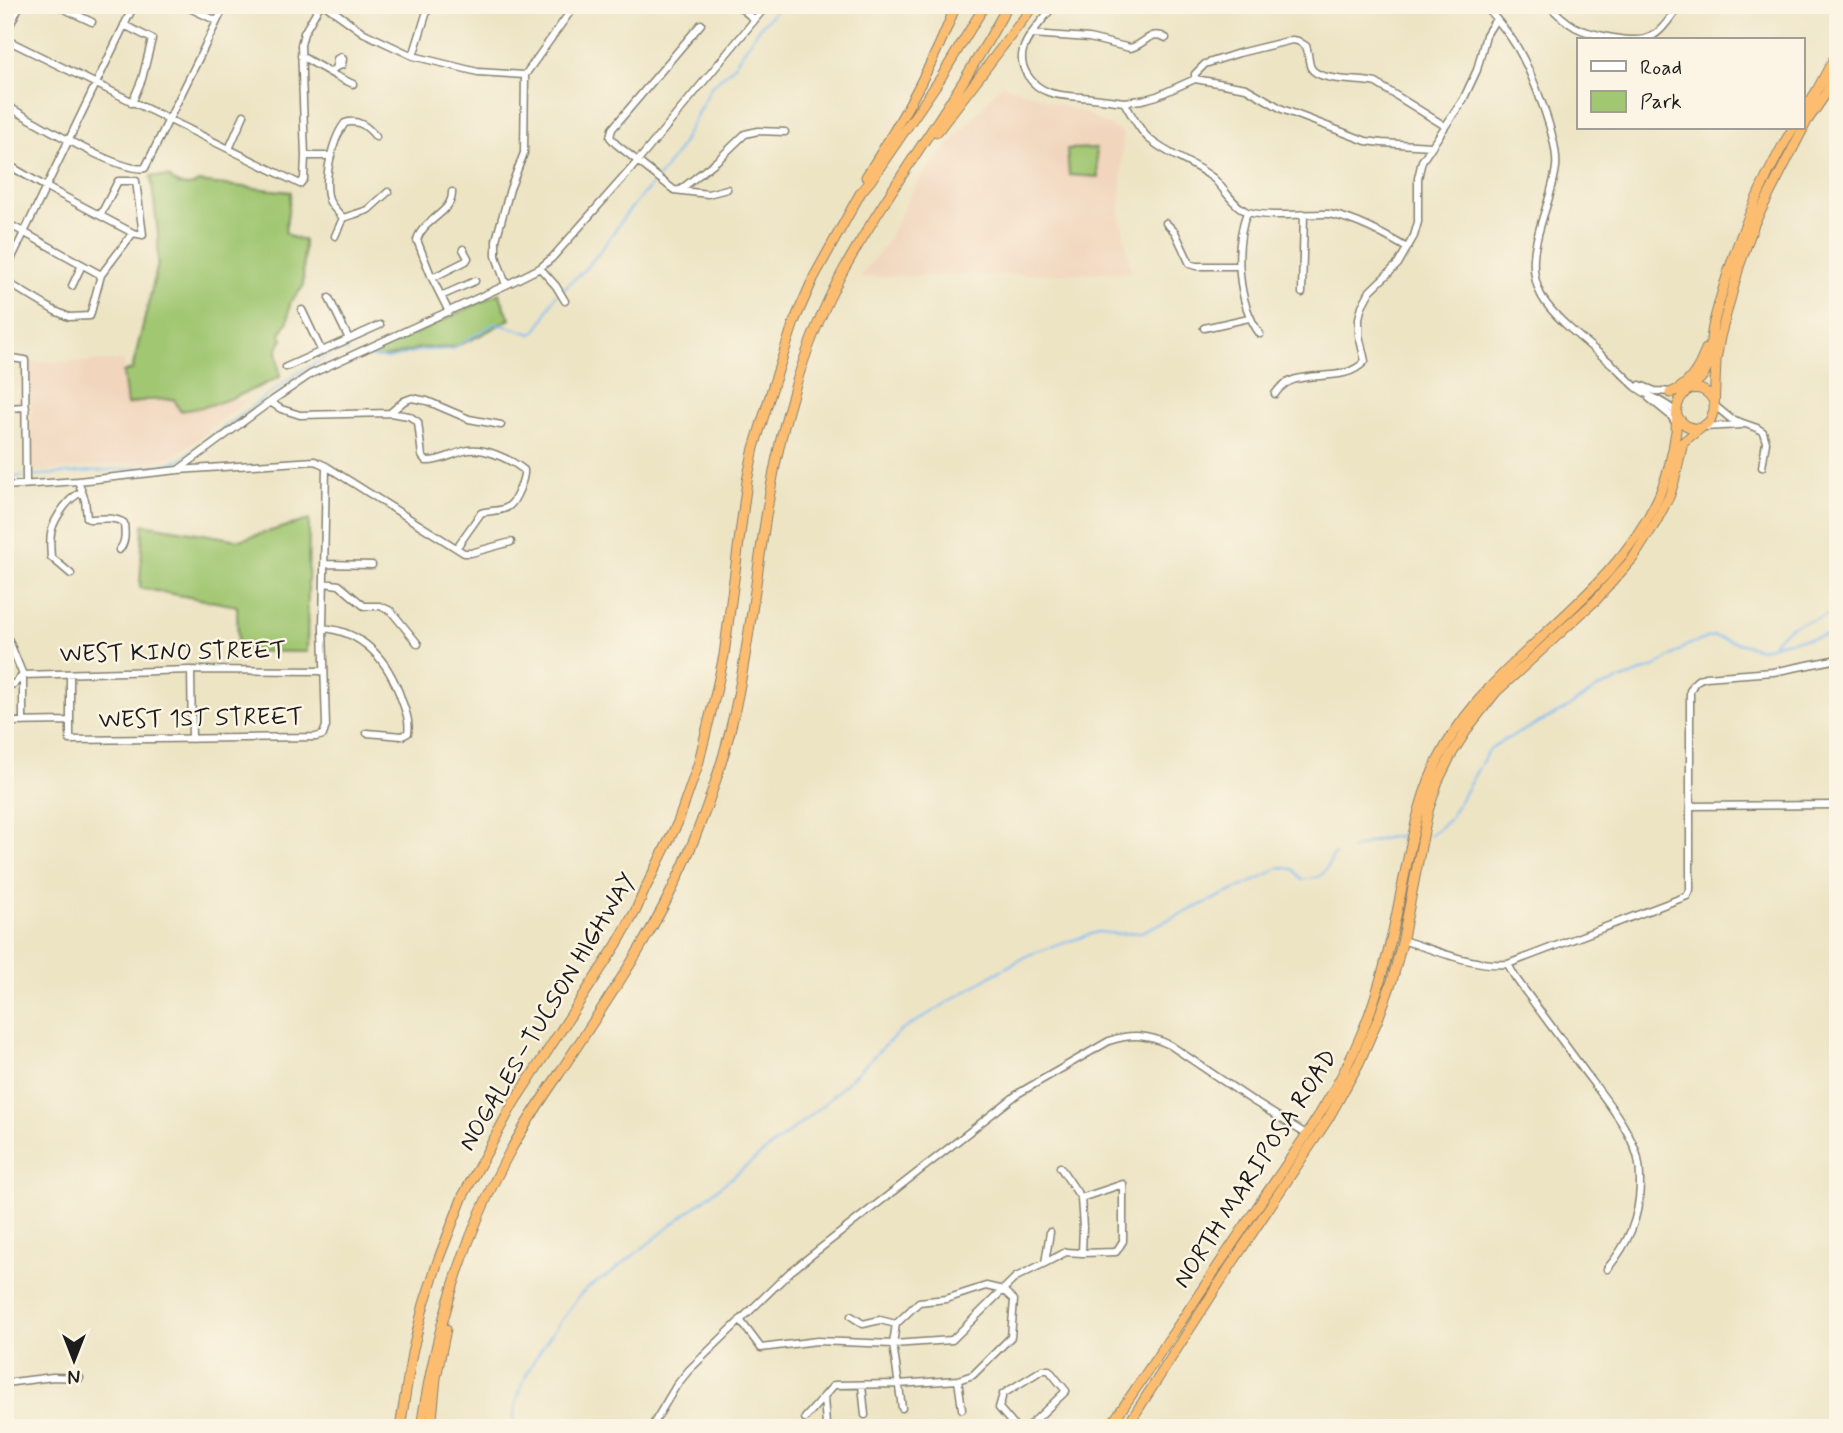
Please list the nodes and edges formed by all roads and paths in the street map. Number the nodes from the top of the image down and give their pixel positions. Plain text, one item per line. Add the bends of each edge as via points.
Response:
1 (20, 5) edge
2 (56, 5) edge
3 (134, 5) edge
4 (183, 5) edge
5 (225, 5) edge
6 (322, 5) edge
7 (429, 5) edge
8 (575, 5) edge
9 (737, 5) edge
10 (767, 5) edge
11 (956, 5) edge
12 (985, 5) edge
13 (1008, 5) edge
14 (1034, 5) edge
15 (1054, 5) edge
16 (1484, 5) edge
17 (1549, 5) edge
18 (1680, 5) edge
19 (754, 19) junction
20 (1496, 19) junction
21 (92, 22) dead end
22 (216, 22) junction
23 (701, 24) dead end
24 (124, 25) junction
25 (1032, 34) junction
26 (5, 37) edge
27 (1166, 38) dead end
28 (1619, 38) edge
29 (1648, 38) edge
30 (1838, 51) edge
31 (413, 55) junction
32 (302, 56) junction
33 (1838, 69) edge
34 (524, 75) junction
35 (1195, 79) junction
36 (96, 84) junction
37 (353, 84) dead end
38 (1124, 102) junction
39 (132, 103) junction
40 (5, 105) edge
41 (1804, 110) edge
42 (244, 115) dead end
43 (170, 120) junction
44 (1445, 126) junction
45 (1804, 126) edge
46 (1792, 130) edge
47 (1802, 130) edge
48 (785, 132) dead end
49 (376, 136) dead end
50 (69, 139) junction
51 (1431, 146) junction
52 (229, 149) junction
53 (305, 156) junction
54 (330, 156) junction
55 (638, 161) junction
56 (5, 163) edge
57 (46, 187) junction
58 (727, 189) dead end
59 (893, 189) junction
60 (680, 190) junction
61 (388, 192) dead end
62 (452, 192) dead end
63 (861, 192) junction
64 (1247, 212) junction
65 (1304, 214) junction
66 (101, 215) junction
67 (343, 218) junction
68 (5, 222) edge
69 (1166, 222) dead end
70 (24, 233) junction
71 (133, 233) junction
72 (335, 236) dead end
73 (1407, 248) junction
74 (465, 252) dead end
75 (82, 265) junction
76 (1239, 265) junction
77 (540, 268) junction
78 (5, 272) edge
79 (101, 275) junction
80 (432, 278) junction
81 (5, 281) edge
82 (475, 281) dead end
83 (506, 285) junction
84 (72, 286) dead end
85 (1302, 293) dead end
86 (441, 296) junction
87 (330, 298) dead end
88 (565, 301) dead end
89 (302, 310) dead end
90 (449, 312) junction
91 (1249, 318) junction
92 (1713, 323) junction
93 (380, 325) dead end
94 (1204, 328) dead end
95 (363, 332) junction
96 (1260, 334) dead end
97 (349, 339) junction
98 (369, 347) junction
99 (321, 351) junction
100 (5, 357) edge
101 (286, 367) dead end
102 (1626, 376) junction
103 (1637, 387) junction
104 (1687, 391) junction
105 (1670, 393) junction
106 (1275, 394) dead end
107 (270, 402) junction
108 (1714, 404) junction
109 (26, 407) junction
110 (5, 408) edge
111 (390, 413) junction
112 (1677, 417) junction
113 (502, 425) dead end
114 (1747, 426) junction
115 (1702, 428) junction
116 (200, 454) junction
117 (326, 466) junction
118 (1762, 467) dead end
119 (207, 468) junction
120 (178, 470) junction
121 (78, 481) junction
122 (26, 483) junction
123 (5, 486) edge
124 (82, 492) junction
125 (1644, 523) junction
126 (1647, 536) junction
127 (511, 542) dead end
128 (457, 547) junction
129 (119, 550) dead end
130 (324, 564) junction
131 (372, 565) dead end
132 (71, 573) dead end
133 (1606, 575) junction
134 (324, 583) junction
135 (1606, 589) junction
136 (323, 628) junction
137 (5, 631) edge
138 (1548, 631) junction
139 (1547, 644) junction
140 (418, 645) dead end
141 (1838, 659) edge
142 (191, 670) junction
143 (324, 671) junction
144 (70, 674) junction
145 (23, 675) junction
146 (5, 686) edge
147 (69, 721) junction
148 (5, 722) edge
149 (23, 722) junction
150 (367, 733) dead end
151 (192, 739) junction
152 (1838, 805) edge
153 (1690, 806) junction
154 (1413, 856) junction
155 (1402, 940) junction
156 (1508, 964) junction
157 (1351, 1068) junction
158 (1306, 1134) junction
159 (1060, 1167) dead end
160 (1081, 1198) junction
161 (485, 1202) junction
162 (1269, 1207) junction
163 (1050, 1232) dead end
164 (1082, 1253) junction
165 (1045, 1264) junction
166 (1607, 1269) dead end
167 (1003, 1290) junction
168 (851, 1316) dead end
169 (740, 1320) junction
170 (896, 1324) junction
171 (892, 1344) junction
172 (1170, 1360) junction
173 (80, 1378) dead end
174 (958, 1380) junction
175 (5, 1383) edge
176 (898, 1384) junction
177 (862, 1385) junction
178 (824, 1397) junction
179 (902, 1408) dead end
180 (962, 1409) dead end
181 (865, 1415) dead end
182 (805, 1418) dead end
183 (826, 1424) dead end
184 (400, 1428) edge
185 (421, 1428) edge
186 (431, 1428) edge
187 (652, 1428) edge
188 (1016, 1428) edge
189 (1027, 1428) edge
190 (1109, 1428) edge
191 (1119, 1428) edge
192 (1126, 1428) edge

1 - 26 street
2 - 21 street
3 - 24 street
4 - 22 street
5 - 22 street
6 - 31 street via 364,33
6 - 32 street via 303,33
7 - 31 street
8 - 34 street
9 - 19 street
10 - 19 street
11 - 63 highway via 929,70
12 - 63 highway, NOGALES–TUCSON HIGHWAY
13 - 59 highway, NOGALES–TUCSON HIGHWAY
14 - 59 highway
15 - 25 street
16 - 20 street
17 - 28 street via 1578,29
18 - 29 street via 1660,31
19 - 55 street
20 - 44 street via 1486,35 1471,85
20 - 102 street via 1529,70 1556,151 1552,187 1534,248 1540,293 1573,331
22 - 43 street
23 - 55 street via 612,129 610,136 616,144
24 - 36 street
24 - 39 street via 152,39
25 - 27 street via 1089,38 1130,48 1153,35
25 - 38 street via 1022,60 1034,83 1049,92
26 - 36 street
30 - 41 highway
31 - 34 street via 478,72
32 - 37 street
32 - 53 street
33 - 45 highway, NORTH MARIPOSA ROAD
34 - 83 street via 524,153 496,240
35 - 38 street via 1157,96
35 - 44 street via 1205,64 1298,41 1307,46 1315,73 1376,83
35 - 51 street via 1245,88 1282,109 1366,141
36 - 39 street
36 - 50 street
38 - 64 street via 1146,136 1215,180
39 - 43 street
40 - 50 street
42 - 52 street
43 - 50 street via 145,168 112,161
43 - 52 street
44 - 51 street
46 - 92 highway, NORTH MARIPOSA ROAD via 1746,220
47 - 108 highway, NORTH MARIPOSA ROAD via 1754,224 1739,267 1720,337
48 - 60 street via 745,134
49 - 54 street via 356,121 345,123
50 - 57 street
51 - 73 street via 1420,168 1418,222
52 - 53 street via 300,184
53 - 54 street
54 - 67 street via 328,198
55 - 60 street via 669,188
55 - 77 street
56 - 57 street
57 - 66 street
57 - 70 street
58 - 60 street via 708,194
59 - 161 highway, NOGALES–TUCSON HIGHWAY via 842,275 794,392 771,483 738,698 699,827 646,938 533,1112
61 - 67 street via 368,211
62 - 80 street via 451,202 417,236
63 - 184 highway, NOGALES–TUCSON HIGHWAY via 803,300 754,448 724,654 682,813 623,933 513,1104 463,1196 424,1304
64 - 65 street
64 - 76 street
65 - 73 street via 1339,216
65 - 85 street
66 - 71 street
66 - 71 street via 118,181 136,181 143,235
67 - 72 street
68 - 70 street
69 - 76 street via 1190,264
70 - 75 street
70 - 78 street
71 - 79 street
73 - 106 street via 1362,306 1363,363 1337,375 1295,378
74 - 80 street via 466,261
75 - 79 street
75 - 84 street
76 - 91 street
77 - 83 street
77 - 88 street
79 - 81 street via 90,316 69,317
80 - 86 street
82 - 86 street
83 - 90 street
86 - 90 street
87 - 97 street
89 - 99 street
90 - 98 street
91 - 94 street
91 - 96 street
92 - 104 highway, NORTH MARIPOSA ROAD via 1706,370
92 - 105 highway via 1698,368 1680,389
93 - 95 street
95 - 97 street
95 - 98 street
97 - 99 street
98 - 107 street via 311,374
99 - 101 street
100 - 109 street via 25,360
102 - 103 street
102 - 105 street via 1647,388
103 - 112 street via 1663,402
103 - 112 street
104 - 105 street
104 - 108 highway via 1704,390
104 - 112 highway, NORTH MARIPOSA ROAD via 1680,398
107 - 111 street via 300,415
107 - 116 street
108 - 114 street
108 - 115 highway, NORTH MARIPOSA ROAD via 1710,421
109 - 110 street
109 - 122 street
111 - 113 street via 412,398
111 - 128 street via 415,419 423,459 428,462 466,450 491,453 524,470 525,478 508,508 481,513
112 - 115 highway via 1686,426
112 - 125 highway, NORTH MARIPOSA ROAD via 1666,478
114 - 115 street
114 - 118 street via 1759,429 1765,437
115 - 126 highway, NORTH MARIPOSA ROAD via 1683,442 1672,490
116 - 119 street
116 - 120 street
117 - 119 street via 311,461
117 - 128 street
117 - 130 street
119 - 120 street
120 - 121 street
121 - 122 street
121 - 124 street
122 - 123 street
124 - 129 street via 87,518 124,523
124 - 132 street via 73,496 54,521 49,537 51,557
125 - 126 highway
125 - 133 highway, NORTH MARIPOSA ROAD
126 - 135 highway, NORTH MARIPOSA ROAD
127 - 128 street via 468,554
130 - 131 street
130 - 134 street
133 - 135 highway
133 - 138 highway, NORTH MARIPOSA ROAD
134 - 136 street
134 - 140 street via 340,585 364,606 391,611
135 - 139 highway, NORTH MARIPOSA ROAD
136 - 143 street
136 - 150 street via 345,631 383,660 399,692 408,733
137 - 145 street
138 - 139 highway
138 - 154 highway, NORTH MARIPOSA ROAD via 1461,721 1426,788 1413,833
139 - 154 highway, NORTH MARIPOSA ROAD via 1502,686 1470,725 1443,769
141 - 153 street via 1773,672 1698,678 1690,691
142 - 143 street, WEST KINO STREET
142 - 144 street, WEST KINO STREET
142 - 151 street
143 - 151 street, WEST 1ST STREET via 323,735
144 - 145 street, WEST KINO STREET
144 - 147 street
145 - 146 street
145 - 149 street
147 - 149 street, WEST 1ST STREET
147 - 151 street, WEST 1ST STREET via 70,740
148 - 149 street, WEST 1ST STREET
152 - 153 street
153 - 156 street via 1687,896
154 - 155 highway, NORTH MARIPOSA ROAD
154 - 157 highway, NORTH MARIPOSA ROAD
155 - 156 street via 1473,961
155 - 157 highway, NORTH MARIPOSA ROAD via 1373,1034
156 - 166 street via 1618,1116 1639,1160 1636,1218 1624,1247
157 - 158 highway via 1316,1127
157 - 162 highway, NORTH MARIPOSA ROAD via 1328,1119
158 - 162 highway via 1304,1146
158 - 169 street via 1157,1038 1122,1036 1019,1093 790,1272
158 - 190 highway, NORTH MARIPOSA ROAD
159 - 160 street
160 - 164 street
160 - 164 street via 1123,1184 1123,1241 1116,1252
161 - 185 highway, NOGALES–TUCSON HIGHWAY via 446,1307
161 - 186 highway via 452,1305
162 - 172 highway, NORTH MARIPOSA ROAD
163 - 165 street
164 - 165 street via 1066,1252
165 - 167 street
167 - 170 street via 986,1286 919,1302
167 - 171 street via 952,1339
167 - 174 street via 1014,1300 1011,1337 974,1375
168 - 170 street via 863,1324 880,1320
169 - 171 street via 761,1348 817,1341
169 - 187 street via 680,1381
170 - 171 street
171 - 176 street
172 - 191 highway
172 - 192 highway, NORTH MARIPOSA ROAD
173 - 175 street
174 - 176 street
174 - 180 street
176 - 177 street
176 - 179 street
177 - 178 street via 834,1385
177 - 181 street
178 - 182 street
178 - 183 street
188 - 189 street via 999,1408 1003,1394 1049,1370 1066,1391

